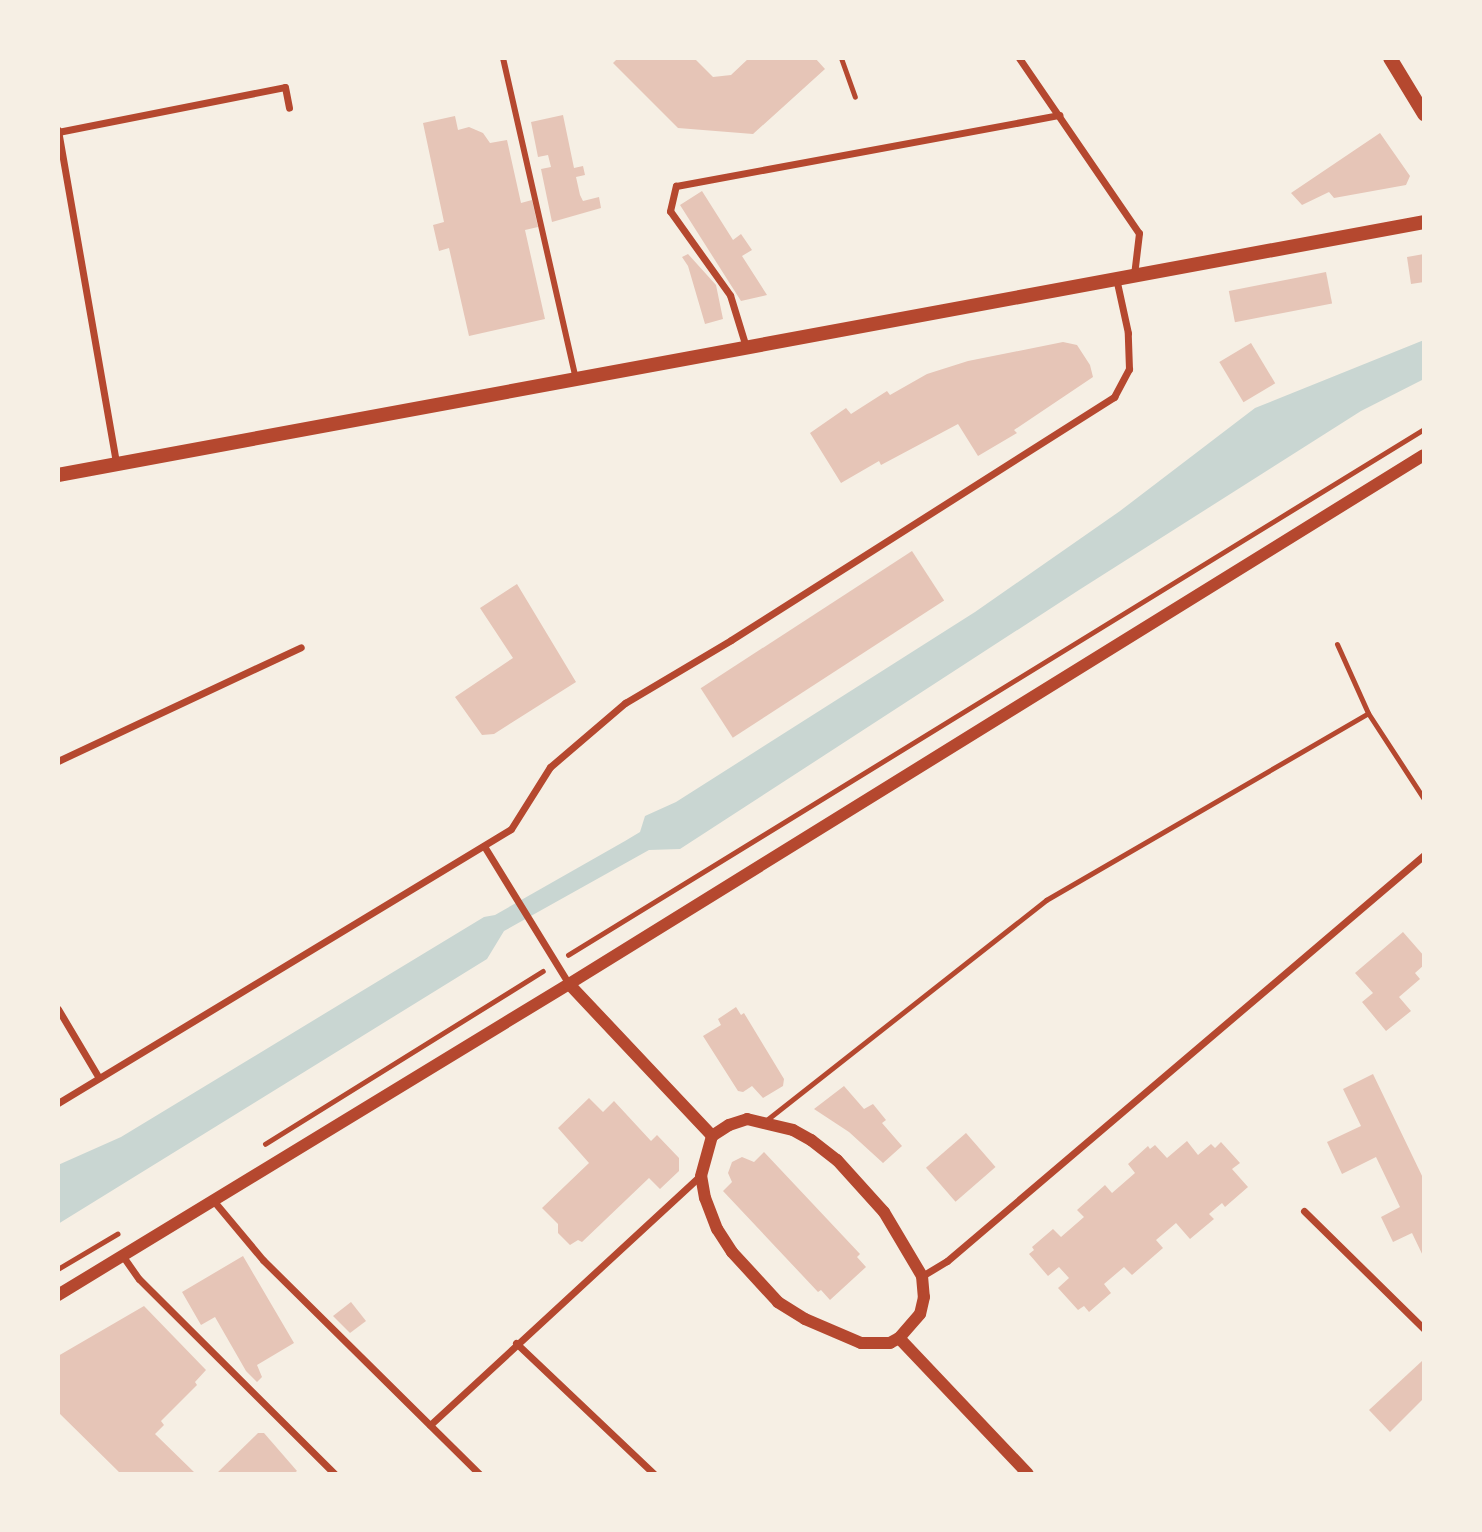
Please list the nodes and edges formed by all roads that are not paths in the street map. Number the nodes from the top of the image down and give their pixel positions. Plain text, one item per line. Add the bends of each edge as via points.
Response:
1 (503, 58) edge
2 (841, 58) edge
3 (1019, 58) edge
4 (1390, 58) edge
5 (855, 97) dead end
6 (289, 108) dead end
7 (1424, 114) edge
8 (1059, 115) junction
9 (58, 131) edge
10 (60, 167) edge
11 (1424, 222) edge
12 (1134, 275) junction
13 (1116, 277) junction
14 (746, 347) junction
15 (576, 379) junction
16 (1424, 455) edge
17 (116, 464) junction
18 (58, 475) edge
19 (1337, 644) dead end
20 (301, 647) dead end
21 (1368, 713) junction
22 (58, 761) edge
23 (1424, 799) edge
24 (484, 846) junction
25 (1424, 855) edge
26 (569, 984) junction
27 (58, 1009) edge
28 (99, 1078) junction
29 (58, 1103) edge
30 (764, 1122) junction
31 (712, 1136) junction
32 (701, 1176) junction
33 (212, 1199) junction
34 (1304, 1211) dead end
35 (122, 1254) junction
36 (922, 1276) junction
37 (58, 1295) edge
38 (1424, 1329) edge
39 (899, 1338) junction
40 (516, 1343) junction
41 (430, 1425) junction
42 (335, 1474) edge
43 (479, 1474) edge
44 (654, 1474) edge
45 (1028, 1474) edge

1 - 15 street
2 - 5 lane
3 - 8 street
4 - 7 main road
6 - 9 street via 285,87
8 - 12 street via 1139,233
8 - 14 street via 676,186 670,211 730,295
9 - 10 street
10 - 17 street
11 - 12 main road
12 - 13 main road
13 - 14 main road
13 - 24 street via 1128,333 1129,369 1114,397 625,703 550,767 511,829
14 - 15 main road
15 - 17 main road
16 - 26 street
17 - 18 main road
19 - 21 lane
20 - 22 street
21 - 23 lane
21 - 30 lane via 1046,900
24 - 26 street
24 - 28 street
25 - 36 street via 958,1252
26 - 31 street
26 - 33 street
27 - 28 street
28 - 29 street
30 - 31 street via 747,1119
30 - 36 street via 793,1130 836,1160 884,1212
31 - 32 street
32 - 39 street via 717,1229 778,1302 814,1324 860,1343 890,1343
32 - 40 street
33 - 35 street
33 - 41 street via 273,1270
34 - 38 street
35 - 37 street
35 - 42 street via 139,1279
36 - 39 street via 920,1314
39 - 45 street
40 - 41 street
40 - 44 street
41 - 43 street

